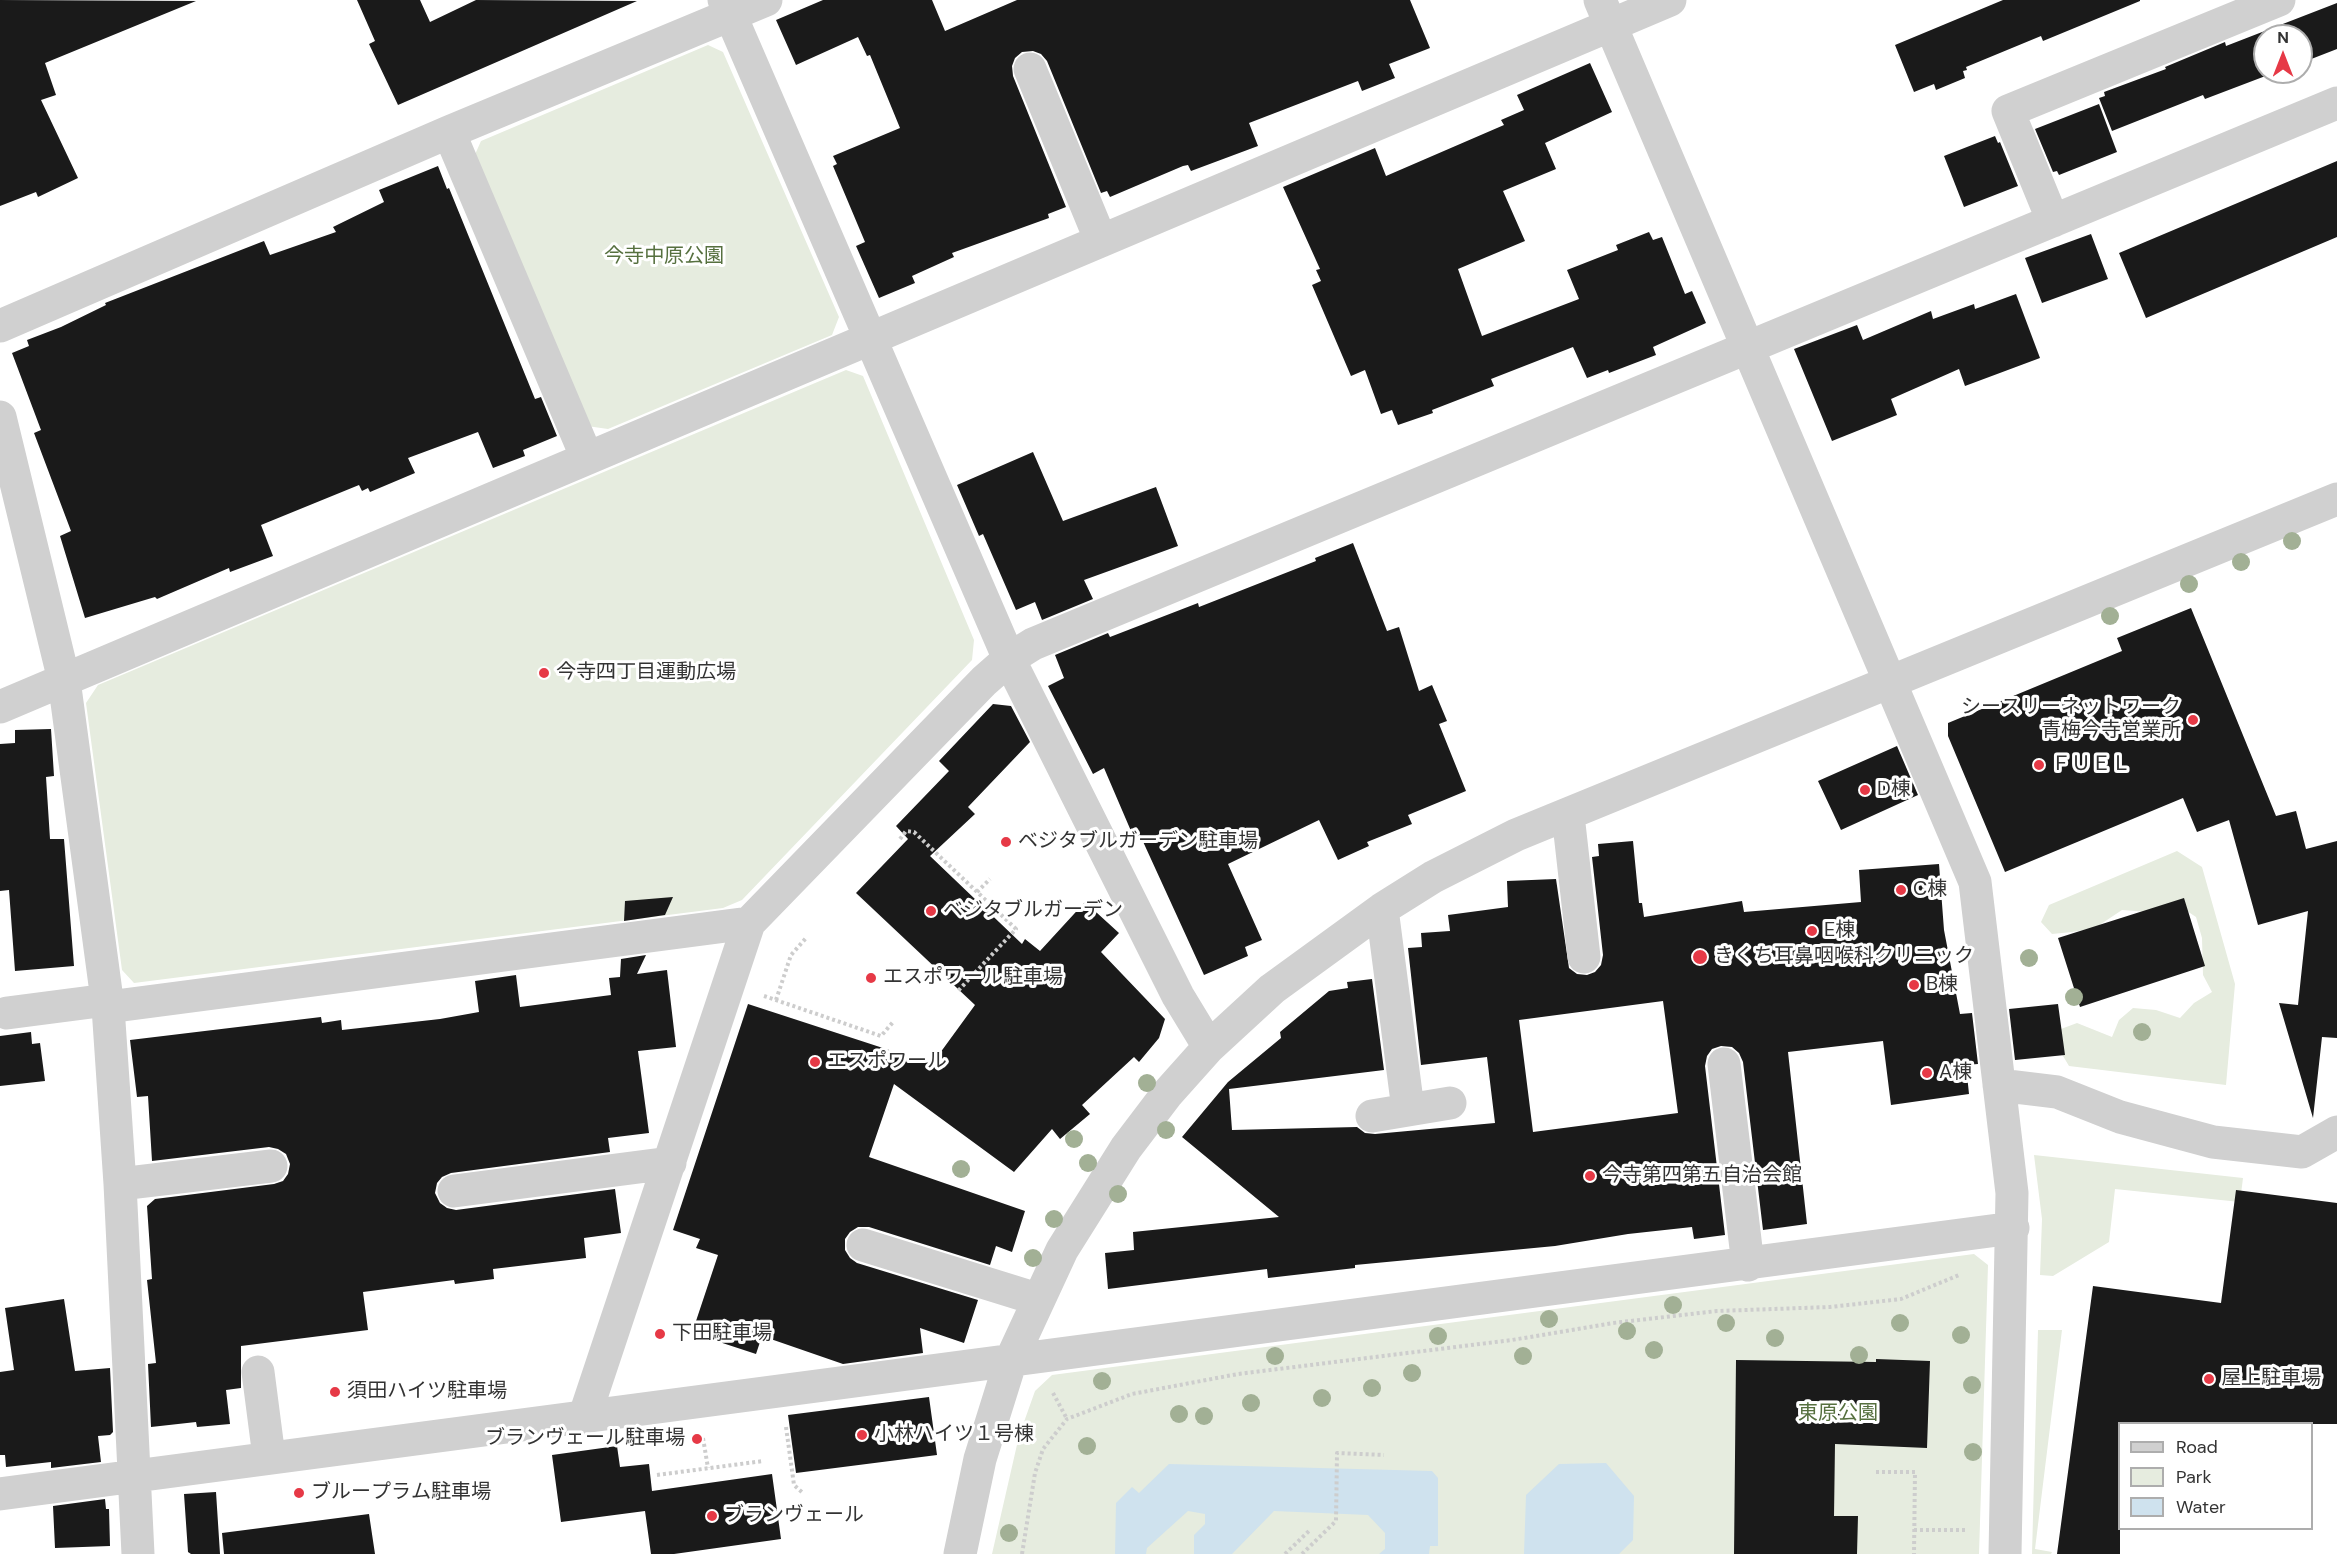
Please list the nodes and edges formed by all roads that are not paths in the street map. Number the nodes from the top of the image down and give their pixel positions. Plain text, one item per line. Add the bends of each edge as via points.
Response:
1 (766, 0) edge
2 (1670, 0) edge
3 (2279, 0) edge
4 (727, 8) edge
5 (1605, 12) edge
6 (1030, 69) dead end
7 (2337, 103) edge
8 (448, 132) junction
9 (2053, 220) junction
10 (1101, 241) junction
11 (0, 326) edge
12 (870, 338) junction
13 (1748, 349) junction
14 (0, 417) edge
15 (587, 458) junction
16 (2337, 499) edge
17 (1010, 659) junction
18 (64, 680) junction
19 (1892, 683) junction
20 (0, 707) edge
21 (1568, 815) junction
22 (1382, 909) junction
23 (749, 923) junction
24 (1584, 957) dead end
25 (108, 1004) junction
26 (7, 1013) dead end
27 (1209, 1047) junction
28 (1724, 1064) dead end
29 (1999, 1085) junction
30 (1450, 1103) dead end
31 (1408, 1109) junction
32 (1372, 1116) dead end
33 (2337, 1132) edge
34 (670, 1163) junction
35 (271, 1166) dead end
36 (120, 1184) junction
37 (454, 1191) dead end
38 (2002, 1230) junction
39 (863, 1245) dead end
40 (1748, 1265) junction
41 (1037, 1299) junction
42 (1011, 1360) junction
43 (258, 1372) dead end
44 (584, 1418) junction
45 (269, 1457) junction
46 (134, 1474) junction
47 (0, 1494) edge
48 (2005, 1543) edge
49 (138, 1554) edge
50 (960, 1554) edge

1 - 4 street
2 - 5 street
3 - 9 street via 2008,111
4 - 8 street
4 - 12 street
5 - 10 street
5 - 13 street
6 - 10 street
7 - 9 street
8 - 11 street
8 - 15 street
9 - 13 street
10 - 12 street
12 - 15 street
12 - 17 street
13 - 17 street via 1044,639
13 - 19 street
14 - 18 street
15 - 18 street
16 - 19 street
17 - 23 street via 984,681
17 - 27 street via 1178,996
18 - 20 street
18 - 25 street
19 - 21 street
19 - 29 street via 1975,882
21 - 22 street via 1454,866
21 - 24 street
22 - 27 street via 1272,989
22 - 31 street
23 - 25 street
23 - 34 street
25 - 26 street
25 - 36 street
27 - 41 street via 1126,1148 1088,1206
28 - 40 street
29 - 33 street via 2057,1092 2120,1117 2213,1142 2302,1152
29 - 38 street via 2012,1193
30 - 31 street
31 - 32 street
34 - 37 street
34 - 44 street
35 - 36 street
36 - 46 street
38 - 40 street
38 - 48 street
39 - 41 street
40 - 42 street
41 - 42 street
42 - 44 street
42 - 50 street via 980,1459
43 - 45 street
44 - 45 street
45 - 46 street
46 - 47 street
46 - 49 street

